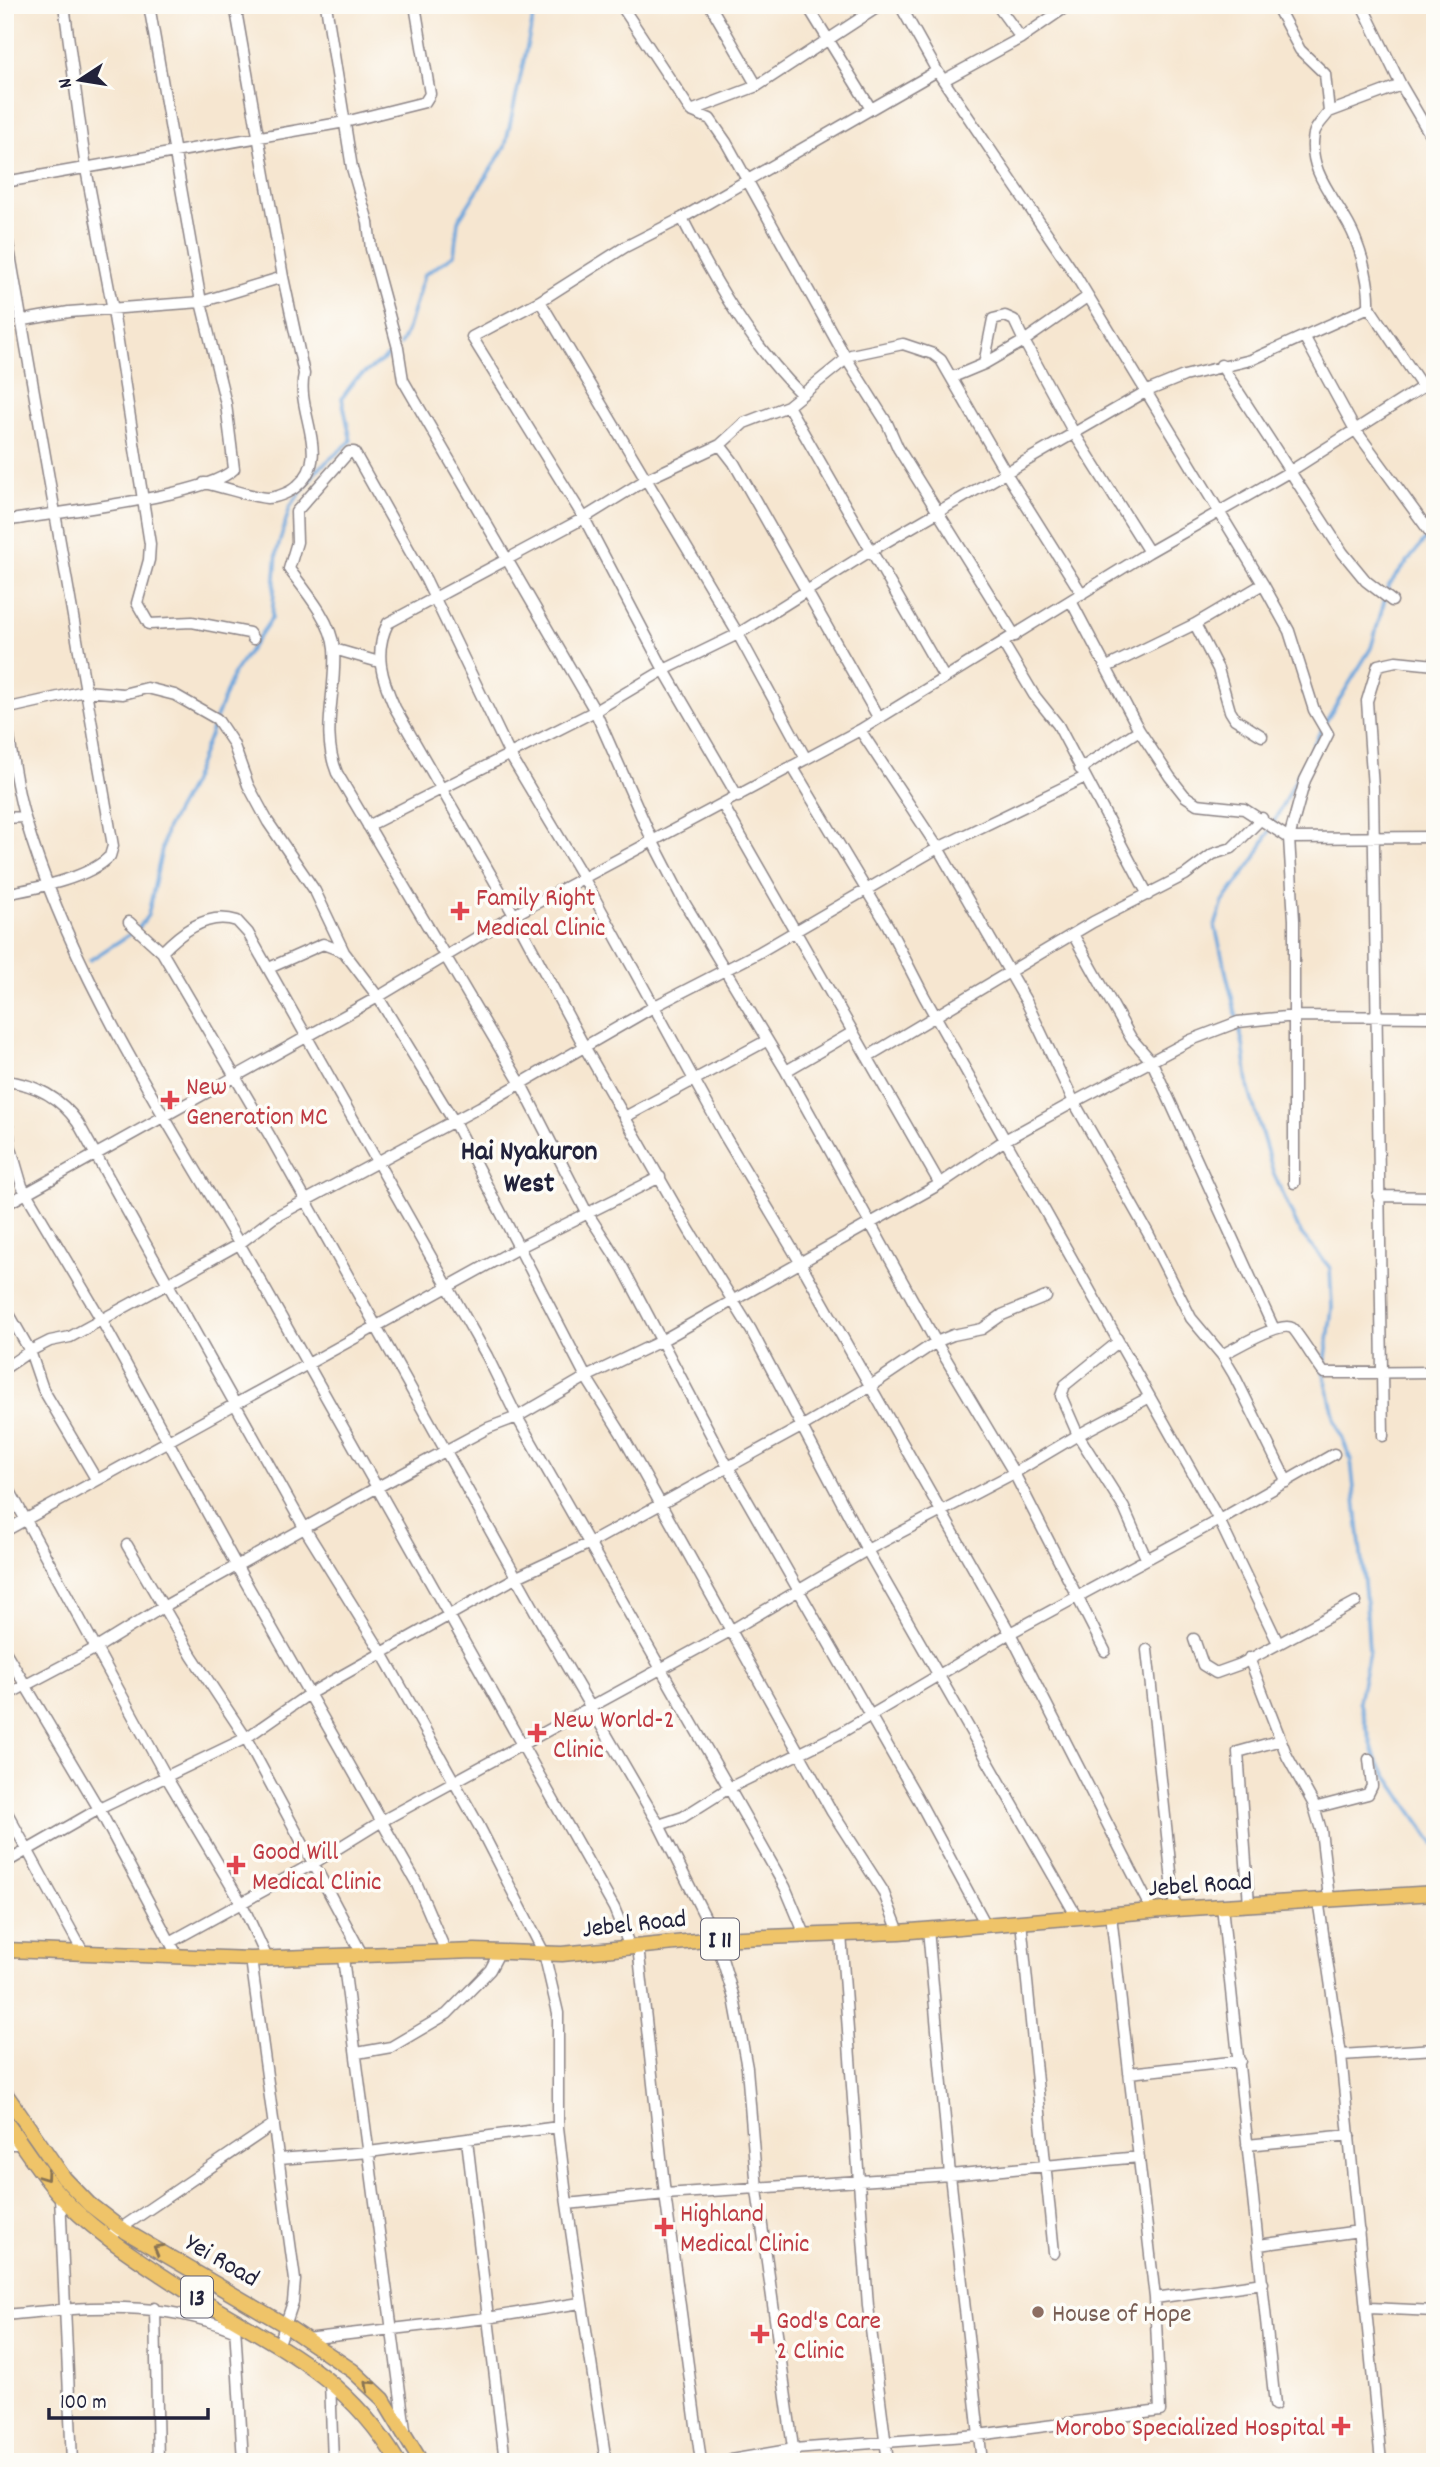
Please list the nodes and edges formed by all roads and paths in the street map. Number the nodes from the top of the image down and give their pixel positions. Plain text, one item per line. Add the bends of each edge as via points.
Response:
1 (64, 5) edge
2 (149, 5) edge
3 (235, 5) edge
4 (326, 5) edge
5 (415, 5) edge
6 (621, 5) edge
7 (710, 5) edge
8 (807, 5) edge
9 (881, 5) edge
10 (900, 5) edge
11 (997, 5) edge
12 (1069, 5) edge
13 (1276, 5) edge
14 (1362, 5) edge
15 (1021, 38) junction
16 (830, 39) junction
17 (941, 76) junction
18 (1401, 85) junction
19 (757, 86) junction
20 (871, 108) junction
21 (691, 111) junction
22 (1329, 113) junction
23 (345, 122) junction
24 (259, 136) junction
25 (1435, 143) edge
26 (173, 152) junction
27 (86, 169) junction
28 (749, 180) junction
29 (5, 182) edge
30 (682, 218) junction
31 (5, 226) edge
32 (283, 278) junction
33 (1087, 298) junction
34 (540, 301) junction
35 (201, 302) junction
36 (1369, 307) junction
37 (113, 310) junction
38 (24, 320) junction
39 (1305, 338) junction
40 (1024, 341) junction
41 (846, 358) junction
42 (984, 364) junction
43 (1221, 365) junction
44 (953, 377) junction
45 (1435, 379) edge
46 (1422, 387) junction
47 (1147, 391) junction
48 (802, 395) junction
49 (788, 406) junction
50 (1354, 428) junction
51 (1074, 433) junction
52 (720, 445) junction
53 (1289, 472) junction
54 (1006, 473) junction
55 (647, 479) junction
56 (204, 483) junction
57 (141, 500) junction
58 (1219, 511) junction
59 (55, 513) junction
60 (937, 514) junction
61 (584, 518) junction
62 (5, 521) edge
63 (1435, 539) edge
64 (872, 551) junction
65 (1149, 552) junction
66 (507, 560) junction
67 (1263, 584) junction
68 (806, 593) junction
69 (1083, 594) junction
70 (434, 597) junction
71 (1390, 599) dead end
72 (1071, 601) junction
73 (1195, 624) junction
74 (738, 634) junction
75 (1016, 636) junction
76 (253, 639) dead end
77 (1003, 643) junction
78 (334, 649) junction
79 (379, 662) junction
80 (1435, 666) edge
81 (1107, 667) junction
82 (664, 670) junction
83 (944, 677) junction
84 (85, 691) junction
85 (5, 710) edge
86 (595, 711) junction
87 (878, 717) junction
88 (860, 730) junction
89 (1139, 730) junction
90 (1262, 736) dead end
91 (1076, 740) dead end
92 (510, 755) junction
93 (806, 759) junction
94 (792, 766) junction
95 (1084, 770) junction
96 (442, 788) junction
97 (738, 797) junction
98 (723, 805) junction
99 (24, 817) junction
100 (5, 818) edge
101 (1262, 818) junction
102 (368, 826) junction
103 (1435, 837) edge
104 (1289, 838) junction
105 (1373, 839) junction
106 (653, 842) junction
107 (938, 848) junction
108 (583, 877) junction
109 (49, 885) junction
110 (865, 890) junction
111 (5, 894) edge
112 (1148, 894) junction
113 (514, 915) junction
114 (129, 922) dead end
115 (795, 933) junction
116 (1074, 936) junction
117 (162, 952) junction
118 (344, 952) junction
119 (443, 957) junction
120 (269, 968) junction
121 (726, 971) junction
122 (1009, 973) junction
123 (378, 997) junction
124 (655, 1006) junction
125 (937, 1016) junction
126 (1295, 1016) junction
127 (1435, 1017) edge
128 (1374, 1018) junction
129 (853, 1032) junction
130 (307, 1036) junction
131 (766, 1041) junction
132 (584, 1046) junction
133 (867, 1057) junction
134 (1152, 1062) junction
135 (786, 1071) junction
136 (235, 1075) junction
137 (694, 1080) junction
138 (5, 1081) edge
139 (521, 1084) junction
140 (1074, 1101) junction
141 (5, 1103) edge
142 (164, 1115) junction
143 (625, 1117) junction
144 (453, 1121) junction
145 (1004, 1140) junction
146 (95, 1154) junction
147 (378, 1162) junction
148 (660, 1177) junction
149 (1294, 1183) dead end
150 (940, 1184) junction
151 (26, 1194) junction
152 (1378, 1196) junction
153 (1435, 1197) edge
154 (307, 1200) junction
155 (5, 1205) edge
156 (586, 1211) junction
157 (869, 1222) junction
158 (239, 1244) junction
159 (520, 1247) junction
160 (800, 1262) junction
161 (169, 1283) junction
162 (449, 1287) junction
163 (1046, 1297) dead end
164 (732, 1300) junction
165 (5, 1307) edge
166 (101, 1319) junction
167 (376, 1326) junction
168 (1274, 1329) junction
169 (661, 1341) junction
170 (936, 1342) junction
171 (1118, 1342) junction
172 (30, 1351) junction
173 (1222, 1355) junction
174 (308, 1366) junction
175 (5, 1368) edge
176 (1384, 1372) junction
177 (1435, 1372) edge
178 (586, 1377) junction
179 (869, 1387) junction
180 (1149, 1398) junction
181 (237, 1406) junction
182 (517, 1418) junction
183 (801, 1427) junction
184 (1078, 1435) junction
185 (1383, 1436) dead end
186 (167, 1442) junction
187 (448, 1451) junction
188 (1334, 1454) dead end
189 (728, 1467) junction
190 (1014, 1473) junction
191 (96, 1479) junction
192 (5, 1482) edge
193 (1287, 1482) junction
194 (376, 1488) junction
195 (660, 1502) junction
196 (941, 1513) junction
197 (27, 1519) junction
198 (1219, 1520) junction
199 (306, 1529) junction
200 (5, 1531) edge
201 (590, 1543) junction
202 (127, 1545) dead end
203 (867, 1550) junction
204 (1146, 1558) junction
205 (236, 1565) junction
206 (517, 1577) junction
207 (799, 1589) junction
208 (1077, 1597) junction
209 (1356, 1602) dead end
210 (163, 1607) junction
211 (449, 1615) junction
212 (730, 1631) junction
213 (1010, 1633) junction
214 (1194, 1639) dead end
215 (1278, 1643) junction
216 (98, 1647) junction
217 (1147, 1650) dead end
218 (5, 1651) edge
219 (1105, 1651) dead end
220 (382, 1653) junction
221 (1250, 1658) junction
222 (660, 1668) junction
223 (939, 1676) junction
224 (25, 1685) junction
225 (309, 1694) junction
226 (5, 1696) edge
227 (593, 1706) junction
228 (870, 1716) junction
229 (246, 1738) junction
230 (1281, 1740) junction
231 (521, 1745) junction
232 (800, 1755) junction
233 (1369, 1759) dead end
234 (167, 1778) junction
235 (452, 1782) junction
236 (729, 1788) junction
237 (1314, 1808) junction
238 (99, 1809) junction
239 (5, 1810) edge
240 (382, 1821) junction
241 (659, 1825) junction
242 (26, 1851) junction
243 (5, 1863) edge
244 (314, 1863) junction
245 (1435, 1893) edge
246 (1324, 1899) junction
247 (242, 1904) junction
248 (1249, 1904) junction
249 (1222, 1906) junction
250 (1175, 1909) junction
251 (1152, 1911) junction
252 (1111, 1915) junction
253 (1077, 1917) junction
254 (1021, 1921) junction
255 (986, 1925) junction
256 (928, 1929) junction
257 (899, 1931) junction
258 (841, 1934) junction
259 (806, 1937) junction
260 (716, 1939) junction
261 (634, 1947) junction
262 (175, 1948) junction
263 (5, 1950) edge
264 (83, 1952) junction
265 (446, 1952) junction
266 (499, 1953) junction
267 (544, 1953) junction
268 (363, 1956) junction
269 (267, 1958) junction
270 (343, 1958) junction
271 (251, 1959) junction
272 (1435, 2049) edge
273 (357, 2053) junction
274 (1341, 2055) junction
275 (1240, 2061) junction
276 (1129, 2073) junction
277 (5, 2093) edge
278 (5, 2121) edge
279 (274, 2124) junction
280 (558, 2127) junction
281 (1350, 2135) junction
282 (467, 2140) junction
283 (5, 2144) edge
284 (22, 2144) junction
285 (1247, 2145) junction
286 (369, 2152) junction
287 (1139, 2157) junction
288 (279, 2159) junction
289 (1045, 2165) junction
290 (950, 2175) junction
291 (858, 2182) junction
292 (757, 2190) junction
293 (666, 2194) junction
294 (60, 2196) junction
295 (567, 2204) junction
296 (120, 2228) junction
297 (1359, 2231) junction
298 (108, 2237) junction
299 (1259, 2245) junction
300 (1054, 2253) dead end
301 (1263, 2283) junction
302 (1155, 2298) junction
303 (580, 2302) junction
304 (67, 2308) junction
305 (155, 2308) junction
306 (1368, 2308) junction
307 (1435, 2311) edge
308 (5, 2315) edge
309 (487, 2318) junction
310 (235, 2325) junction
311 (285, 2325) junction
312 (391, 2328) junction
313 (306, 2339) junction
314 (279, 2344) junction
315 (330, 2381) junction
316 (1275, 2405) dead end
317 (405, 2433) junction
318 (978, 2435) junction
319 (887, 2444) junction
320 (794, 2449) junction
321 (72, 2462) edge
322 (158, 2462) edge
323 (243, 2462) edge
324 (333, 2462) edge
325 (398, 2462) edge
326 (421, 2462) edge
327 (505, 2462) edge
328 (606, 2462) edge
329 (701, 2462) edge
330 (719, 2462) edge
331 (795, 2462) edge
332 (888, 2462) edge
333 (982, 2462) edge
334 (1381, 2462) edge

1 - 27 street
2 - 26 street
3 - 24 street
4 - 23 street
5 - 23 street via 429,98 394,112
6 - 21 street
7 - 19 street
8 - 16 street
9 - 16 street
10 - 17 street
11 - 15 street
12 - 15 street
13 - 22 street via 1300,50 1325,74
14 - 18 street
15 - 17 street
16 - 19 street
16 - 20 street
17 - 20 street
17 - 33 street
18 - 22 street
18 - 25 street
19 - 21 street
20 - 28 street
21 - 28 street via 709,119
22 - 36 street via 1314,132 1314,157 1325,189 1355,237 1370,293
23 - 24 street
23 - 66 street via 403,380
24 - 26 street
24 - 32 street
26 - 27 street
26 - 35 street
27 - 29 street
27 - 37 street
28 - 30 street
28 - 41 street
30 - 34 street via 625,247
30 - 48 street via 713,278 776,370
31 - 38 street
32 - 35 street
32 - 56 street via 304,374 301,389 313,468 292,491 269,498
33 - 40 street
33 - 47 street
34 - 55 street
34 - 61 street via 472,337
35 - 37 street
35 - 56 street via 211,331 234,462 228,475
36 - 39 street
36 - 46 street
37 - 38 street
37 - 57 street
38 - 59 street
39 - 43 street via 1251,360
39 - 50 street
40 - 42 street
40 - 42 street via 1014,320 1005,316 993,319
40 - 51 street
41 - 44 street via 903,344 933,354
41 - 48 street
41 - 60 street
42 - 44 street
43 - 47 street
43 - 53 street
44 - 54 street
45 - 46 street
46 - 50 street
47 - 51 street
47 - 58 street
48 - 49 street
49 - 52 street via 744,423
49 - 64 street
50 - 53 street
50 - 63 street
51 - 54 street
51 - 65 street
52 - 55 street
52 - 68 street
53 - 58 street
53 - 71 street via 1343,553 1366,581
54 - 60 street
54 - 69 street
55 - 61 street
55 - 74 street
56 - 57 street
57 - 59 street
57 - 76 street via 150,544 137,604 142,616 149,624 210,625 249,633
58 - 65 street
58 - 67 street
59 - 62 street
59 - 84 street
60 - 64 street
60 - 75 street
61 - 66 street
61 - 82 street
64 - 68 street
64 - 83 street
65 - 69 street
66 - 70 street
66 - 86 street
67 - 73 street
67 - 104 street via 1289,631 1314,710 1328,734 1304,780
68 - 74 street
68 - 87 street
69 - 72 street
70 - 78 street via 354,452 349,452 296,512 297,542 289,569 324,623
70 - 79 street via 388,623
70 - 92 street
72 - 75 street
72 - 81 street
73 - 81 street
73 - 90 street via 1217,669 1230,711
74 - 82 street
74 - 93 street
75 - 77 street
77 - 83 street
77 - 95 street
78 - 79 street
78 - 102 street via 330,755
79 - 96 street via 395,708
80 - 105 street via 1396,661 1375,668 1367,701
81 - 89 street
82 - 86 street
82 - 97 street
83 - 87 street
84 - 85 street
84 - 109 street via 113,846 106,860
84 - 118 street via 123,694 147,688 175,695 217,719 233,743 268,822 315,891
85 - 99 street
86 - 92 street
86 - 106 street
87 - 88 street
88 - 93 street
88 - 107 street
89 - 95 street
89 - 101 street via 1185,796 1198,804 1244,809
91 - 95 street via 1074,748
92 - 96 street
92 - 108 street
93 - 94 street
94 - 97 street
94 - 110 street
95 - 107 street
95 - 112 street
96 - 102 street
96 - 113 street
97 - 98 street
98 - 106 street
98 - 115 street
99 - 100 street
99 - 109 street
101 - 104 street
101 - 112 street via 1232,848
102 - 119 street
103 - 105 street
104 - 105 street
104 - 126 street
105 - 128 street
106 - 108 street
106 - 121 street
107 - 110 street
107 - 122 street
108 - 113 street
108 - 124 street
109 - 111 street
109 - 142 street via 89,976
110 - 115 street
110 - 125 street
112 - 116 street
113 - 119 street
113 - 132 street
114 - 117 street
115 - 121 street
115 - 129 street
116 - 122 street
116 - 134 street via 1131,1038
117 - 120 street via 180,934 212,917 228,918 248,933
117 - 136 street
118 - 120 street via 323,944
118 - 123 street
119 - 123 street
119 - 139 street
120 - 130 street
121 - 124 street
121 - 131 street
122 - 125 street
122 - 140 street
123 - 130 street
123 - 144 street
124 - 132 street
124 - 137 street
125 - 133 street
125 - 145 street
126 - 128 street
126 - 134 street via 1217,1028
126 - 149 street
127 - 128 street
128 - 152 street
129 - 133 street
129 - 135 street
130 - 136 street
130 - 147 street
131 - 135 street
131 - 137 street
132 - 139 street
132 - 143 street
133 - 150 street
134 - 140 street
134 - 168 street
135 - 157 street
136 - 142 street
136 - 154 street
137 - 143 street
137 - 160 street
138 - 146 street via 35,1087 69,1109
139 - 144 street
139 - 156 street
140 - 145 street
140 - 173 street via 1191,1318
141 - 151 street via 10,1145
142 - 146 street
142 - 158 street
143 - 148 street
144 - 147 street
144 - 159 street
145 - 150 street
145 - 171 street
146 - 151 street
146 - 161 street
147 - 154 street
147 - 162 street
148 - 156 street
148 - 164 street
150 - 157 street
151 - 155 street
151 - 166 street
152 - 153 street
152 - 176 street
154 - 158 street
154 - 167 street
156 - 159 street
156 - 169 street via 623,1268
157 - 160 street
157 - 170 street
158 - 161 street
158 - 174 street
159 - 162 street
159 - 178 street
160 - 164 street
160 - 179 street
161 - 166 street
161 - 181 street
162 - 167 street
162 - 182 street
163 - 170 street via 1002,1315 982,1329
164 - 169 street
164 - 183 street
165 - 172 street
166 - 172 street via 70,1337
166 - 186 street
167 - 174 street
167 - 187 street
168 - 173 street
168 - 176 street via 1292,1327 1324,1373
169 - 178 street
169 - 189 street
170 - 179 street
170 - 190 street
171 - 180 street
171 - 184 street via 1065,1385 1061,1396
172 - 175 street
172 - 191 street via 43,1389
173 - 193 street
174 - 181 street
174 - 194 street
176 - 177 street
176 - 185 street
178 - 182 street
178 - 195 street
179 - 183 street
179 - 196 street
180 - 184 street
180 - 198 street
181 - 186 street
181 - 199 street
182 - 187 street
182 - 201 street
183 - 189 street
183 - 203 street
184 - 190 street
184 - 204 street via 1124,1508
186 - 191 street
186 - 205 street
187 - 194 street
187 - 206 street
188 - 193 street
189 - 195 street
189 - 207 street
190 - 196 street
190 - 208 street
191 - 197 street
192 - 197 street
193 - 198 street
194 - 199 street
194 - 211 street
195 - 201 street
195 - 212 street
196 - 203 street
196 - 213 street
197 - 200 street
197 - 216 street
198 - 204 street
198 - 215 street
199 - 205 street
199 - 220 street
201 - 206 street
201 - 222 street
202 - 210 street
203 - 207 street
203 - 223 street
204 - 208 street
205 - 210 street
205 - 225 street
206 - 211 street
206 - 227 street
207 - 212 street
207 - 228 street
208 - 213 street
208 - 219 street
209 - 215 street
210 - 216 street
210 - 229 street
211 - 220 street
211 - 231 street
212 - 222 street
212 - 232 street
213 - 223 street
213 - 251 street
214 - 221 street via 1203,1665 1216,1673
215 - 221 street
216 - 224 street
216 - 234 street
217 - 250 street
218 - 224 street
220 - 225 street
220 - 235 street
221 - 230 street
222 - 227 street
222 - 236 street
223 - 228 street
223 - 253 street
224 - 226 street
224 - 238 street
225 - 229 street
225 - 240 street
227 - 231 street
227 - 241 street
228 - 232 street
228 - 255 street
229 - 234 street
229 - 244 street
230 - 237 street
230 - 248 street via 1238,1752
231 - 235 street
231 - 261 street
232 - 236 street
232 - 257 street via 883,1891
233 - 237 street via 1368,1794
234 - 238 street
234 - 247 street
235 - 240 street
235 - 267 street
236 - 241 street via 683,1817
236 - 259 street via 785,1887
237 - 246 street via 1321,1830
238 - 242 street
238 - 262 street
239 - 242 street
240 - 244 street
240 - 265 street via 416,1882
241 - 260 street
242 - 243 street
242 - 264 street
244 - 247 street
244 - 268 street
245 - 246 main road, Jebel Road / I 11
246 - 248 main road, Jebel Road / I 11
246 - 274 street
247 - 262 street
247 - 269 street
248 - 249 main road, Jebel Road / I 11
249 - 250 main road, Jebel Road / I 11
249 - 275 street
250 - 251 main road, Jebel Road / I 11
251 - 252 main road, Jebel Road / I 11
252 - 253 main road, Jebel Road / I 11
252 - 276 street
253 - 254 main road, Jebel Road / I 11
254 - 255 main road, Jebel Road / I 11
254 - 289 street
255 - 256 main road, Jebel Road / I 11
256 - 257 main road, Jebel Road / I 11
256 - 290 street
257 - 258 main road, Jebel Road / I 11
258 - 259 main road, Jebel Road / I 11
258 - 291 street
259 - 260 main road, Jebel Road / I 11
260 - 261 main road, Jebel Road / I 11
260 - 292 street via 734,1998 747,2068
261 - 267 main road, Jebel Road / I 11
261 - 293 street
262 - 264 main road, Jebel Road / I 11
262 - 271 main road, Jebel Road / I 11
263 - 264 main road, Jebel Road / I 11
265 - 266 main road, Jebel Road / I 11
265 - 268 main road, Jebel Road / I 11
266 - 267 main road, Jebel Road / I 11
266 - 273 street via 490,1970 447,2014 391,2047
267 - 280 street via 558,2012
268 - 270 main road, Jebel Road / I 11
269 - 270 main road, Jebel Road / I 11
269 - 271 main road, Jebel Road / I 11
270 - 273 street
271 - 279 street
272 - 274 street
273 - 286 street
274 - 281 street
275 - 276 street
275 - 285 street
276 - 287 street
277 - 296 main road, Yei Road via 64,2178
278 - 284 main road, Yei Road / 13
279 - 288 street
279 - 296 street
280 - 282 street
280 - 295 street
281 - 285 street
281 - 297 street
282 - 286 street
282 - 309 street
283 - 284 street
284 -> 294 main road, Yei Road / 13
285 - 299 street
286 - 288 street
286 - 312 street
287 - 289 street
287 - 302 street
288 - 311 street via 295,2280
289 - 290 street
289 - 300 street
290 - 291 street
290 - 318 street
291 - 292 street
291 - 319 street via 868,2306
292 - 293 street
292 - 320 street
293 - 295 street
293 - 329 street
294 - 298 main road, Yei Road / 13
294 - 304 street
295 - 303 street
296 - 298 street
311 -> 296 main road, Yei Road
297 - 299 street
297 - 306 street
298 - 310 main road, Yei Road / 13
299 - 301 street
301 - 302 street
301 - 316 street
302 - 318 street via 1160,2411
303 - 309 street
303 - 328 street
304 - 305 street
304 - 308 street
304 - 321 street
305 - 310 street
305 - 322 street
306 - 307 street
306 - 334 street
309 - 312 street
309 - 327 street
310 - 314 main road, Yei Road / 13
310 - 323 street
311 - 313 main road, Yei Road
311 - 314 street
312 - 313 street
312 - 317 street
317 -> 313 main road, Yei Road via 373,2387
314 - 315 main road, Yei Road / 13
315 - 324 street
315 - 325 main road, Yei Road / 13 via 366,2414
317 - 326 main road, Yei Road
318 - 319 street
318 - 333 street
319 - 320 street
319 - 332 street
320 - 330 street
320 - 331 street

